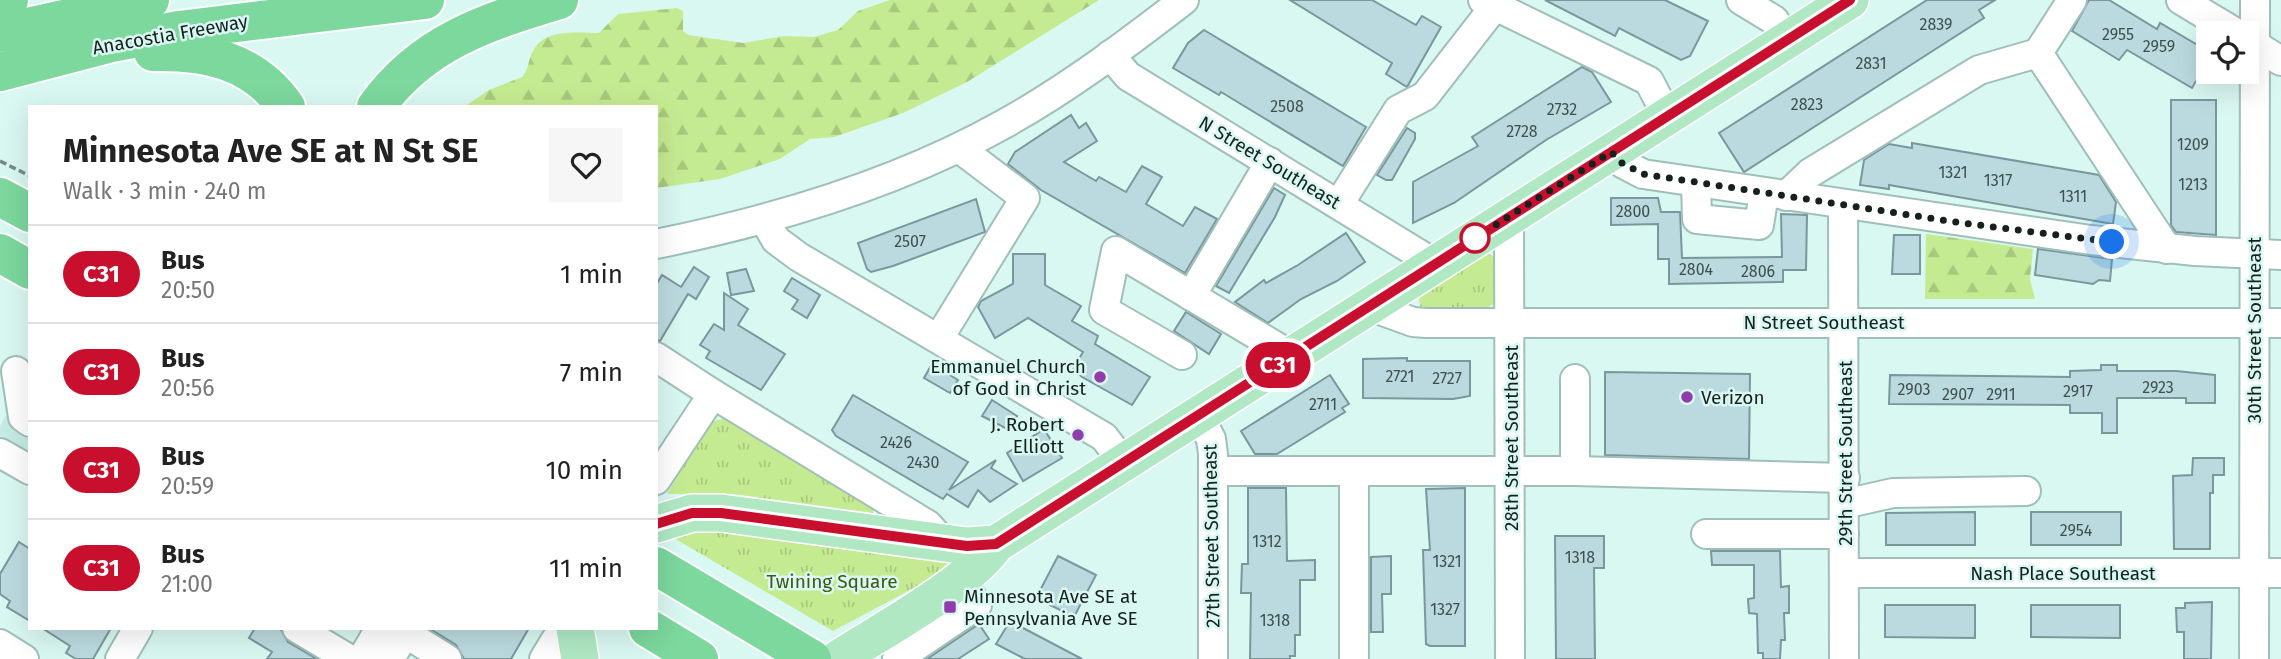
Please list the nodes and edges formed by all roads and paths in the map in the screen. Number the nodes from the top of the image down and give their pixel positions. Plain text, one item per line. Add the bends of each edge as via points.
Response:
1 (9, 0) edge
2 (150, 0) edge
3 (425, 0) edge
4 (559, 0) edge
5 (1184, 0) edge
6 (1741, 0) edge
7 (1850, 0) edge
8 (2072, 0) edge
9 (2181, 0) edge
10 (2255, 0) edge
11 (1489, 3) edge
12 (0, 5) edge
13 (2216, 21) edge
14 (2250, 21) edge
15 (0, 33) edge
16 (1787, 40) junction
17 (2259, 47) edge
18 (2038, 53) junction
19 (1110, 55) junction
20 (43, 60) junction
21 (2281, 61) edge
22 (0, 72) edge
23 (2251, 84) edge
24 (284, 105) edge
25 (378, 105) edge
26 (1667, 116) junction
27 (959, 148) junction
28 (1611, 152) junction
29 (0, 161) edge
30 (1270, 162) junction
31 (28, 175) edge
32 (0, 185) edge
33 (1775, 194) junction
34 (28, 196) edge
35 (0, 197) edge
36 (1339, 204) junction
37 (1843, 205) junction
38 (28, 212) edge
39 (1509, 217) junction
40 (764, 219) junction
41 (0, 234) edge
42 (658, 244) edge
43 (28, 246) edge
44 (2167, 249) junction
45 (0, 253) edge
46 (2268, 255) edge
47 (1435, 264) junction
48 (28, 269) edge
49 (0, 271) edge
50 (28, 277) edge
51 (1191, 296) junction
52 (1369, 306) junction
53 (1511, 322) junction
54 (1845, 322) junction
55 (2268, 323) edge
56 (939, 338) junction
57 (1181, 355) dead end
58 (1292, 356) junction
59 (658, 358) edge
60 (15, 372) edge
61 (1575, 379) dead end
62 (713, 394) junction
63 (1199, 416) junction
64 (27, 418) edge
65 (0, 453) edge
66 (1124, 463) junction
67 (28, 469) edge
68 (1213, 471) junction
69 (1354, 471) junction
70 (1511, 471) junction
71 (1575, 471) junction
72 (658, 477) edge
73 (1845, 491) junction
74 (2026, 491) dead end
75 (658, 523) edge
76 (1706, 534) dead end
77 (1844, 534) junction
78 (944, 543) junction
79 (996, 544) junction
80 (658, 567) edge
81 (1844, 573) junction
82 (2268, 573) edge
83 (137, 630) edge
84 (300, 630) edge
85 (379, 630) edge
86 (563, 630) edge
87 (576, 630) edge
88 (633, 630) edge
89 (651, 630) edge
90 (0, 644) edge
91 (906, 647) edge
92 (24, 659) edge
93 (120, 659) edge
94 (349, 659) edge
95 (362, 659) edge
96 (390, 659) edge
97 (447, 659) edge
98 (544, 659) edge
99 (580, 659) edge
100 (667, 659) edge
101 (699, 659) edge
102 (812, 659) edge
103 (838, 659) edge
104 (1213, 659) edge
105 (1354, 659) edge
106 (1510, 659) edge
107 (1844, 659) edge
108 (2254, 659) edge

1 - 12 highway
2 - 15 highway, Anacostia Freeway
3 - 20 highway, Anacostia Freeway via 179,30
4 - 25 highway via 496,18 453,37 414,64
5 - 19 street
6 - 16 street via 1774,20
7 - 16 main road
8 - 18 street
9 - 13 street
10 - 14 street, 30th Street Southeast
11 - 26 street via 1649,81
11 - 36 street via 1425,96 1398,110
16 - 26 main road
17 - 21 street
18 - 33 street via 1979,69
18 - 44 street
19 - 27 street
19 - 30 street, N Street Southeast via 1128,76
20 - 22 highway, Anacostia Freeway
20 - 24 highway via 146,52 209,54 252,73
23 - 46 street, 30th Street Southeast
26 - 28 main road
27 - 40 street
27 - 56 street via 1025,198
28 - 33 street via 1643,174
28 - 39 main road
29 - 31 path
30 - 36 street, N Street Southeast
30 - 51 street
32 - 34 highway
33 - 37 street
35 - 38 highway
36 - 47 street, N Street Southeast
37 - 44 street
37 - 54 street, 29th Street Southeast
39 - 47 main road
39 - 53 street, 28th Street Southeast
40 - 42 street
40 - 56 street via 776,240 790,251
41 - 43 highway
44 - 46 street
45 - 48 highway
46 - 55 street, 30th Street Southeast
47 - 52 main road
49 - 50 highway
51 - 57 street via 1116,251 1104,310
51 - 58 street
52 - 53 street, N Street Southeast via 1413,322
52 - 58 main road
53 - 54 street, N Street Southeast
53 - 70 street, 28th Street Southeast
54 - 55 street, N Street Southeast
54 - 73 street, 29th Street Southeast
55 - 82 street, 30th Street Southeast
56 - 66 street via 1104,437
58 - 63 main road
59 - 62 street
60 - 64 street
61 - 71 street
62 - 72 street
62 - 78 street via 928,525
63 - 66 main road
63 - 68 street, 27th Street Southeast via 1211,439
65 - 67 street
66 - 79 main road
68 - 69 street
68 - 104 street, 27th Street Southeast
69 - 70 street
69 - 105 street
70 - 71 street
70 - 106 street, 28th Street Southeast
71 - 73 street
73 - 74 street
73 - 77 street, 29th Street Southeast
75 - 78 main road via 692,513 721,513
76 - 77 street
77 - 81 street, 29th Street Southeast
78 - 79 main road
79 - 91 main road via 985,560 960,579
80 - 102 highway
81 - 82 street, Nash Place Southeast
81 - 107 street, 29th Street Southeast
82 - 108 street, 30th Street Southeast
83 - 93 street
84 - 94 street
85 - 95 street
86 - 98 street
87 - 99 main road
88 - 100 highway
89 - 101 highway
90 - 92 street
91 - 103 main road
96 - 97 street via 405,634

